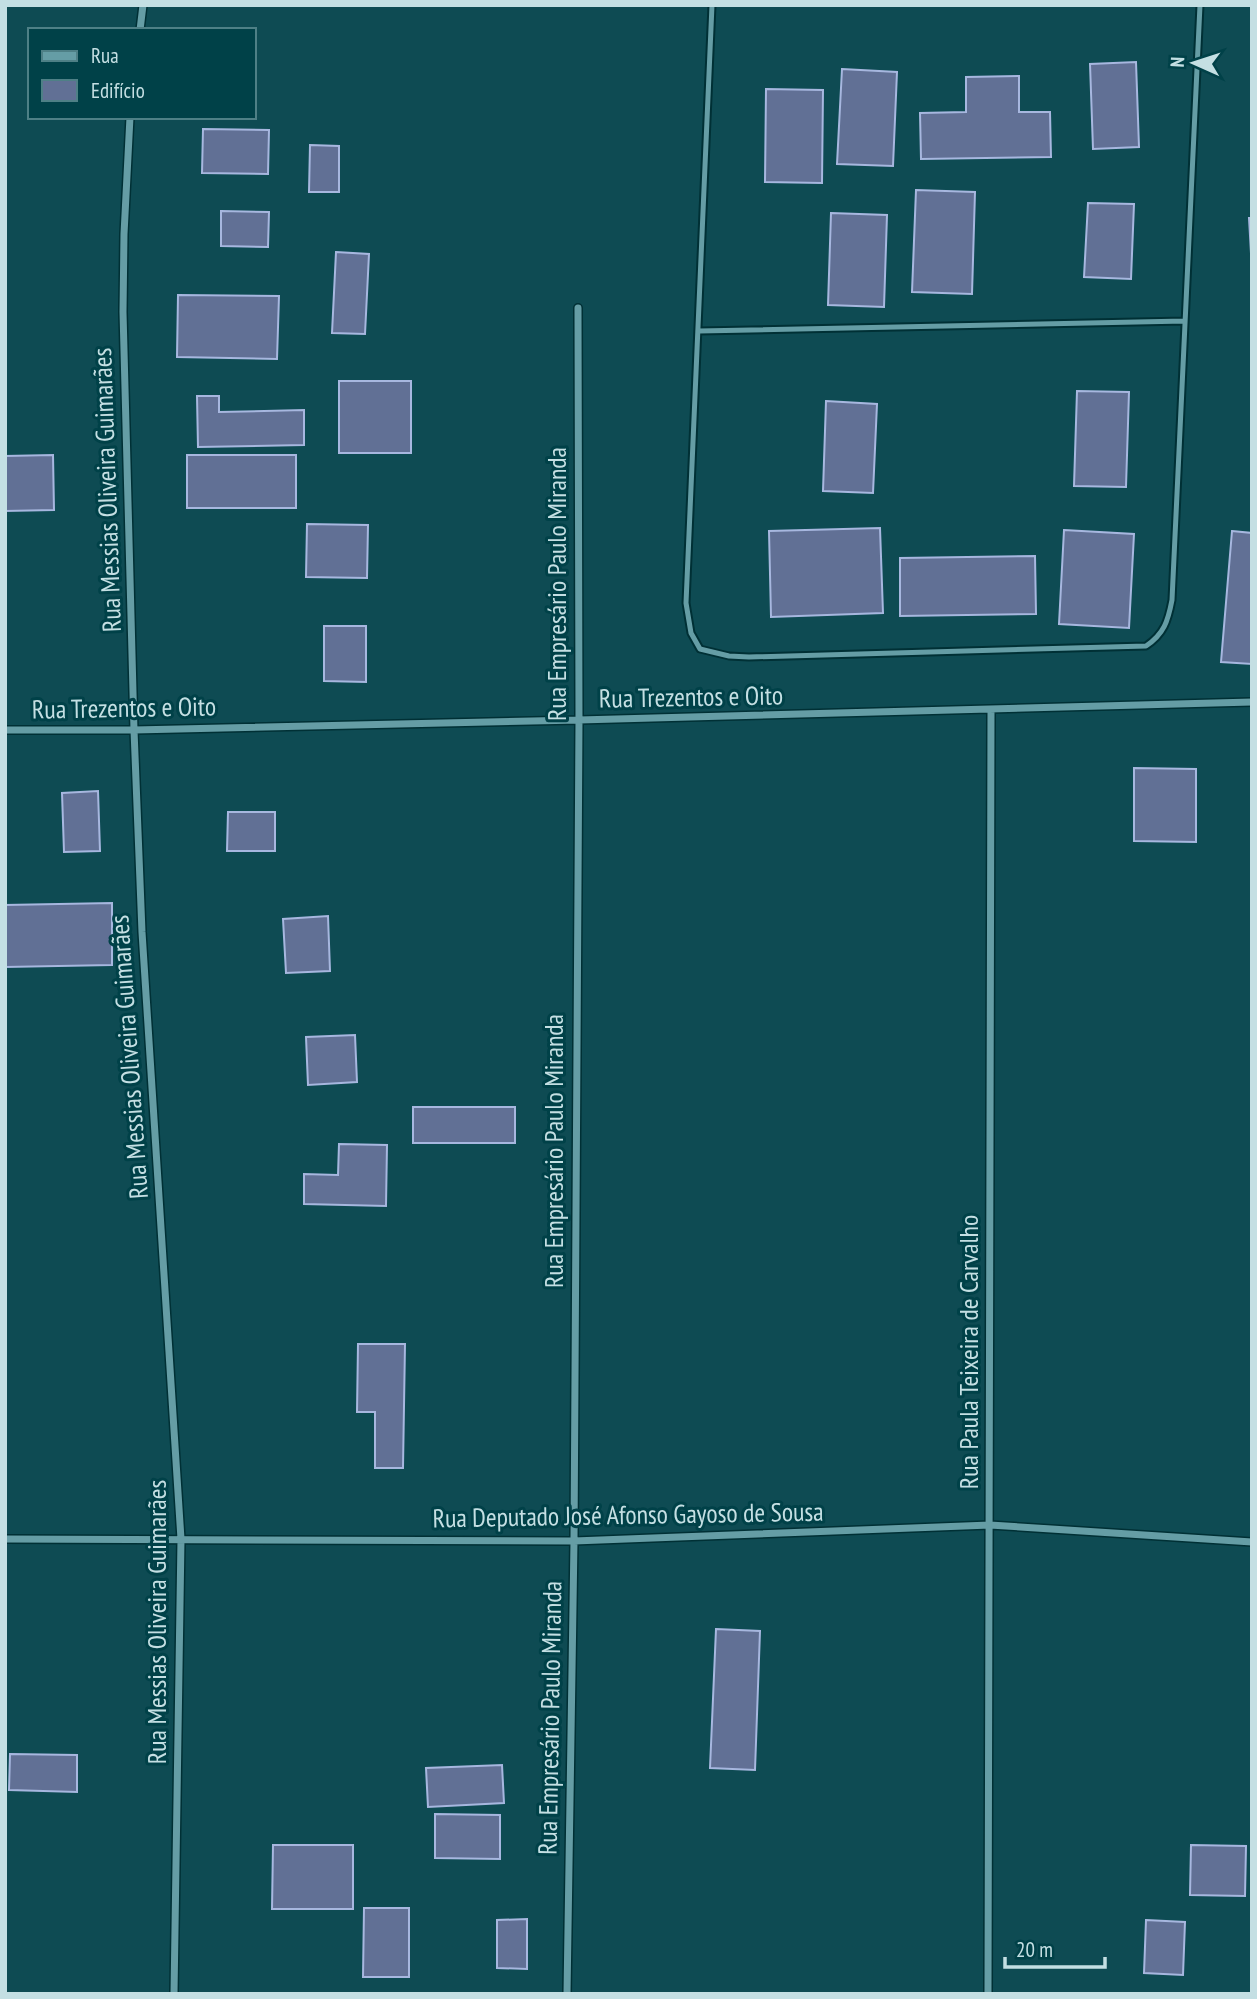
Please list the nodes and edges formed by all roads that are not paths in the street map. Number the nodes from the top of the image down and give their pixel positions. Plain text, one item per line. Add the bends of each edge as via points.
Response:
1 (143, 5) edge
2 (712, 5) edge
3 (1200, 5) edge
4 (140, 28) edge
5 (130, 119) edge
6 (578, 308) dead end
7 (1185, 321) junction
8 (699, 331) junction
9 (1252, 702) edge
10 (991, 711) junction
11 (579, 720) junction
12 (5, 730) edge
13 (134, 730) junction
14 (990, 1525) junction
15 (5, 1539) edge
16 (181, 1539) junction
17 (574, 1542) junction
18 (1252, 1542) edge
19 (174, 1994) edge
20 (567, 1994) edge
21 (988, 1994) edge

1 - 4 street
2 - 8 lane
3 - 7 lane
5 - 13 street, Rua Messias Oliveira Guimarães via 123,312
6 - 11 street, Rua Empresário Paulo Miranda
7 - 8 lane
7 - 8 lane via 1172,600 1162,632 1146,646 749,657 700,649 688,621
9 - 10 street, Rua Trezentos e Oito
10 - 11 street, Rua Trezentos e Oito
10 - 14 street, Rua Paula Teixeira de Carvalho
11 - 13 street, Rua Trezentos e Oito
11 - 17 street, Rua Empresário Paulo Miranda
12 - 13 street, Rua Trezentos e Oito
13 - 16 street, Rua Messias Oliveira Guimarães via 142,932
14 - 17 street, Rua Deputado José Afonso Gayoso de Sousa
14 - 18 street, Rua Deputado José Afonso Gayoso de Sousa
14 - 21 street, Rua Paula Teixeira de Carvalho
15 - 16 street, Rua Deputado José Afonso Gayoso de Sousa
16 - 17 street, Rua Deputado José Afonso Gayoso de Sousa
16 - 19 street, Rua Messias Oliveira Guimarães
17 - 20 street, Rua Empresário Paulo Miranda

